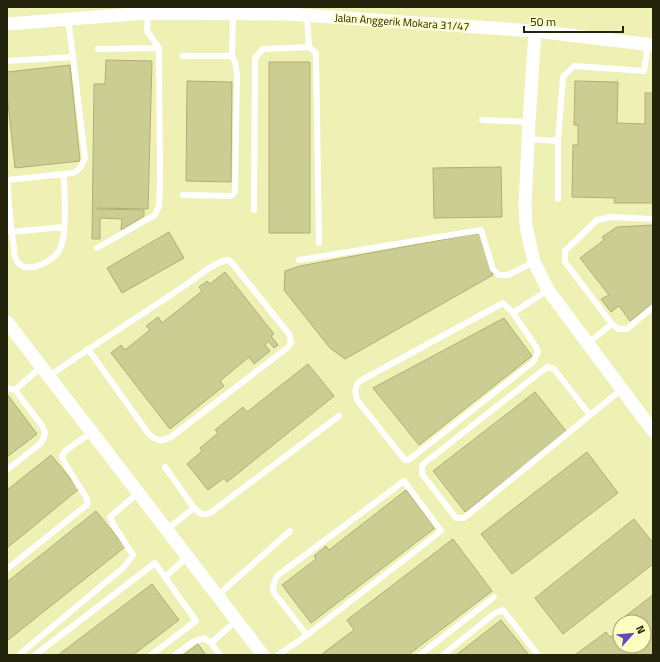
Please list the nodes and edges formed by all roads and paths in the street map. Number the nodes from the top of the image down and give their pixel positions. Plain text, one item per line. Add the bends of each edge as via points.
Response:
1 (148, 13) junction
2 (232, 14) junction
3 (307, 16) junction
4 (68, 19) junction
5 (7, 24) edge
6 (535, 31) junction
7 (651, 45) edge
8 (309, 47) junction
9 (159, 48) junction
10 (98, 49) dead end
11 (183, 56) dead end
12 (232, 56) junction
13 (73, 57) junction
14 (7, 61) edge
15 (482, 120) dead end
16 (529, 122) junction
17 (528, 139) junction
18 (558, 141) junction
19 (64, 175) junction
20 (7, 180) edge
21 (183, 195) dead end
22 (558, 199) dead end
23 (254, 210) dead end
24 (653, 219) edge
25 (64, 227) junction
26 (11, 232) junction
27 (319, 243) dead end
28 (97, 248) dead end
29 (299, 260) dead end
30 (534, 262) junction
31 (548, 290) junction
32 (653, 307) edge
33 (513, 313) junction
34 (7, 322) edge
35 (612, 324) junction
36 (588, 343) junction
37 (88, 349) junction
38 (45, 372) junction
39 (7, 388) edge
40 (622, 389) junction
41 (15, 390) junction
42 (590, 414) junction
43 (339, 416) dead end
44 (653, 431) edge
45 (92, 432) junction
46 (165, 467) dead end
47 (7, 470) edge
48 (138, 493) junction
49 (194, 508) junction
50 (166, 530) junction
51 (290, 531) dead end
52 (187, 557) junction
53 (7, 569) edge
54 (165, 577) junction
55 (217, 596) junction
56 (494, 597) dead end
57 (236, 621) junction
58 (307, 635) junction
59 (211, 643) junction
60 (20, 654) dead end
61 (35, 655) edge
62 (151, 655) edge
63 (175, 655) edge
64 (220, 655) edge
65 (262, 655) edge
66 (278, 655) edge
67 (420, 655) edge
68 (443, 655) edge
69 (538, 655) edge

1 - 2 street, Jalan Anggerik Mokara 31/47
1 - 4 street, Jalan Anggerik Mokara 31/47
1 - 9 lane via 147,31
2 - 3 street, Jalan Anggerik Mokara 31/47
2 - 12 lane
3 - 6 street, Jalan Anggerik Mokara 31/47
3 - 8 lane
4 - 5 street, Jalan Anggerik Mokara 31/47
4 - 13 lane
6 - 7 street, Jalan Anggerik Mokara 31/47
6 - 16 street
7 - 18 lane via 644,71 574,66 563,77
8 - 23 lane via 263,49 255,58
8 - 27 lane via 316,53
9 - 10 lane
9 - 28 lane via 159,206 155,215
11 - 12 lane
12 - 21 lane via 237,74 235,192 231,196
13 - 14 lane
13 - 19 lane via 85,158 79,170
15 - 16 lane
16 - 17 street
17 - 18 lane
17 - 30 street via 526,226
18 - 22 lane
19 - 20 lane
19 - 25 lane
20 - 26 lane
24 - 35 lane via 611,217 597,220 565,251 565,262
25 - 26 lane
25 - 26 lane via 58,253 28,268 16,259
29 - 30 lane via 481,230 493,269 499,275 508,275
30 - 31 street
31 - 33 lane
31 - 36 street
32 - 35 lane via 627,329 618,329
33 - 33 lane via 536,347 538,352 533,362 423,449 405,460 357,400 354,390 356,385 364,378 503,303
34 - 38 street
35 - 36 lane
36 - 40 street
37 - 37 lane via 148,433 154,439 165,440 283,351 291,342 289,334 232,262 224,260
37 - 38 lane
38 - 41 lane
38 - 45 street
39 - 41 lane
40 - 42 lane
40 - 44 street
41 - 47 lane via 43,427 45,434 40,443
42 - 42 lane via 464,518 456,518 422,474 422,465 547,367 554,369
43 - 49 lane via 210,513 201,514
45 - 48 street
45 - 53 lane via 65,451 62,456 88,504
46 - 49 lane
48 - 50 street
48 - 60 lane via 110,517 133,554 124,567
49 - 50 lane
50 - 52 street
51 - 55 lane
52 - 54 lane
52 - 55 street
54 - 61 lane via 154,563
54 - 62 lane via 196,621
55 - 57 street
56 - 67 lane
57 - 59 lane
57 - 65 street
58 - 58 lane via 441,531 404,481 277,576 272,586 274,593
58 - 66 lane
59 - 63 lane via 204,638 193,642
59 - 64 lane
68 - 69 lane via 495,613 503,610

